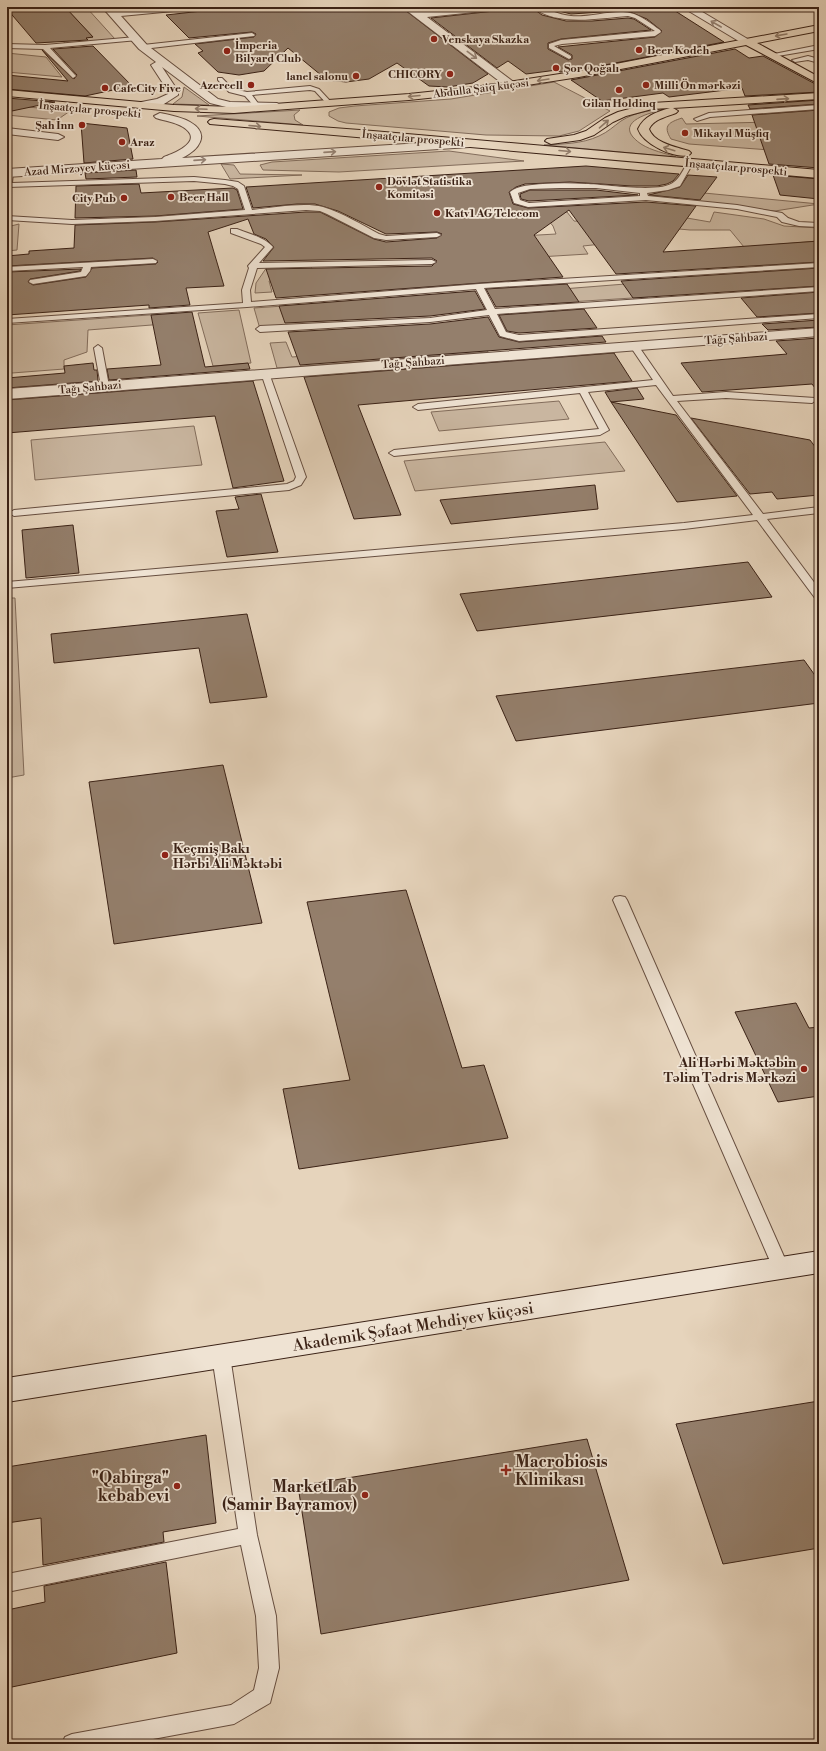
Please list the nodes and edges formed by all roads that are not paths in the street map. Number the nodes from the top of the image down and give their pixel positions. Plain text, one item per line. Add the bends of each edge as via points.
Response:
1 (184, 7) edge
2 (407, 7) edge
3 (494, 7) edge
4 (535, 7) edge
5 (687, 7) edge
6 (110, 11) edge
7 (419, 15) junction
8 (819, 28) edge
9 (252, 35) dead end
10 (746, 41) junction
11 (140, 43) junction
12 (7, 46) edge
13 (45, 47) junction
14 (819, 48) edge
15 (772, 55) junction
16 (569, 57) dead end
17 (783, 61) junction
18 (819, 61) edge
19 (73, 76) dead end
20 (220, 79) dead end
21 (819, 81) edge
22 (511, 85) junction
23 (7, 93) edge
24 (247, 94) junction
25 (819, 96) edge
26 (365, 100) junction
27 (747, 101) junction
28 (7, 102) edge
29 (329, 103) junction
30 (140, 105) junction
31 (257, 106) junction
32 (292, 106) junction
33 (819, 107) edge
34 (160, 116) junction
35 (697, 119) dead end
36 (7, 131) edge
37 (373, 134) junction
38 (58, 137) dead end
39 (487, 144) junction
40 (690, 162) junction
41 (148, 164) junction
42 (819, 165) edge
43 (819, 174) edge
44 (8, 179) edge
45 (646, 195) junction
46 (249, 212) junction
47 (9, 219) edge
48 (819, 225) edge
49 (234, 231) dead end
50 (437, 234) dead end
51 (153, 260) dead end
52 (432, 262) dead end
53 (87, 264) junction
54 (819, 265) edge
55 (252, 266) junction
56 (7, 269) edge
57 (33, 282) dead end
58 (479, 286) junction
59 (819, 289) edge
60 (247, 305) junction
61 (491, 312) junction
62 (819, 316) edge
63 (7, 321) edge
64 (260, 329) dead end
65 (819, 332) edge
66 (634, 346) junction
67 (98, 348) dead end
68 (265, 373) junction
69 (659, 382) junction
70 (104, 386) junction
71 (583, 391) junction
72 (7, 394) edge
73 (671, 399) junction
74 (812, 400) dead end
75 (418, 407) dead end
76 (394, 453) dead end
77 (819, 510) edge
78 (14, 514) dead end
79 (760, 516) junction
80 (7, 584) edge
81 (819, 596) edge
82 (620, 900) dead end
83 (819, 1262) edge
84 (781, 1268) junction
85 (221, 1356) junction
86 (7, 1390) edge
87 (248, 1535) junction
88 (7, 1583) edge
89 (72, 1744) edge

1 - 6 street
2 - 7 street
3 - 7 street
4 - 16 lane via 558,16 573,18 629,14 637,16 658,31 654,34 551,45
10 -> 5 street
6 - 11 street
7 -> 22 street
8 -> 10 main road, Abdulla Şaiq küçəsi
9 - 11 lane
10 - 15 main road
10 -> 22 main road, Abdulla Şaiq küçəsi
11 - 13 lane
11 - 30 street via 173,91 173,95 154,103
11 - 31 street via 214,101 230,105
12 - 13 lane
13 - 19 lane
14 - 15 lane
15 - 17 main road
17 - 18 lane via 808,58
17 - 21 main road
20 - 24 lane via 231,91
22 -> 26 main road, Abdulla Şaiq küçəsi
23 - 30 main road, İnşaatçılar prospekti
24 - 29 lane via 310,88 317,90
24 - 31 lane
27 -> 25 main road
26 - 29 main road, Abdulla Şaiq küçəsi
26 - 37 main road via 324,107 316,111 311,118 324,126
37 -> 27 main road via 558,141 590,133 609,120 635,109 673,104
42 -> 27 main road, İnşaatçılar prospekti via 685,153 653,142 644,129 645,123 650,119 676,110
28 - 34 main road, İnşaatçılar prospekti
29 - 32 main road, Abdulla Şaiq küçəsi
32 -> 30 main road, Abdulla Şaiq küçəsi via 234,110
31 - 32 street
33 - 35 lane via 709,115
34 -> 37 main road, İnşaatçılar prospekti
34 - 41 street via 192,129 195,142 186,153
36 - 38 street
37 - 39 main road, İnşaatçılar prospekti
39 -> 40 main road, İnşaatçılar prospekti
41 -> 39 street via 438,144
40 - 43 main road, İnşaatçılar prospekti
40 - 45 lane via 677,184
41 - 44 street, Azad Mirzəyev küçəsi
44 - 46 lane via 217,181 235,184 241,188
45 - 45 lane via 528,205 517,201 514,192 527,187 592,185
45 - 48 lane via 737,207 779,216 799,224
46 - 47 lane via 72,222
46 - 50 lane via 321,209 386,238
49 - 55 lane via 264,242 270,247
51 - 53 lane
52 - 55 lane
53 - 56 lane
53 - 57 lane via 83,274
54 - 58 lane
55 - 60 lane via 245,291
58 - 60 lane
58 - 61 lane
59 - 61 lane
60 - 63 lane
61 - 62 lane via 504,334 519,338
61 - 64 lane via 430,320
65 - 66 street, Tağı Şahbazi
66 - 68 street, Tağı Şahbazi
66 - 69 lane
67 - 70 lane
68 - 70 street, Tağı Şahbazi
68 - 78 lane via 301,476 298,483 289,487
69 - 71 lane
69 - 73 lane
70 - 72 street, Tağı Şahbazi
71 - 75 lane
71 - 76 lane via 604,430 597,433
73 - 74 lane via 726,395
73 - 79 lane
77 - 79 lane
79 - 80 lane via 684,526
79 - 81 lane
82 - 84 lane
83 - 84 street, Akademik Şəfaət Mehdiyev küçəsi
84 - 85 street, Akademik Şəfaət Mehdiyev küçəsi
85 - 86 street, Akademik Şəfaət Mehdiyev küçəsi
85 - 87 lane
87 - 88 lane
87 - 89 lane via 266,1616 269,1668 263,1696 234,1714

